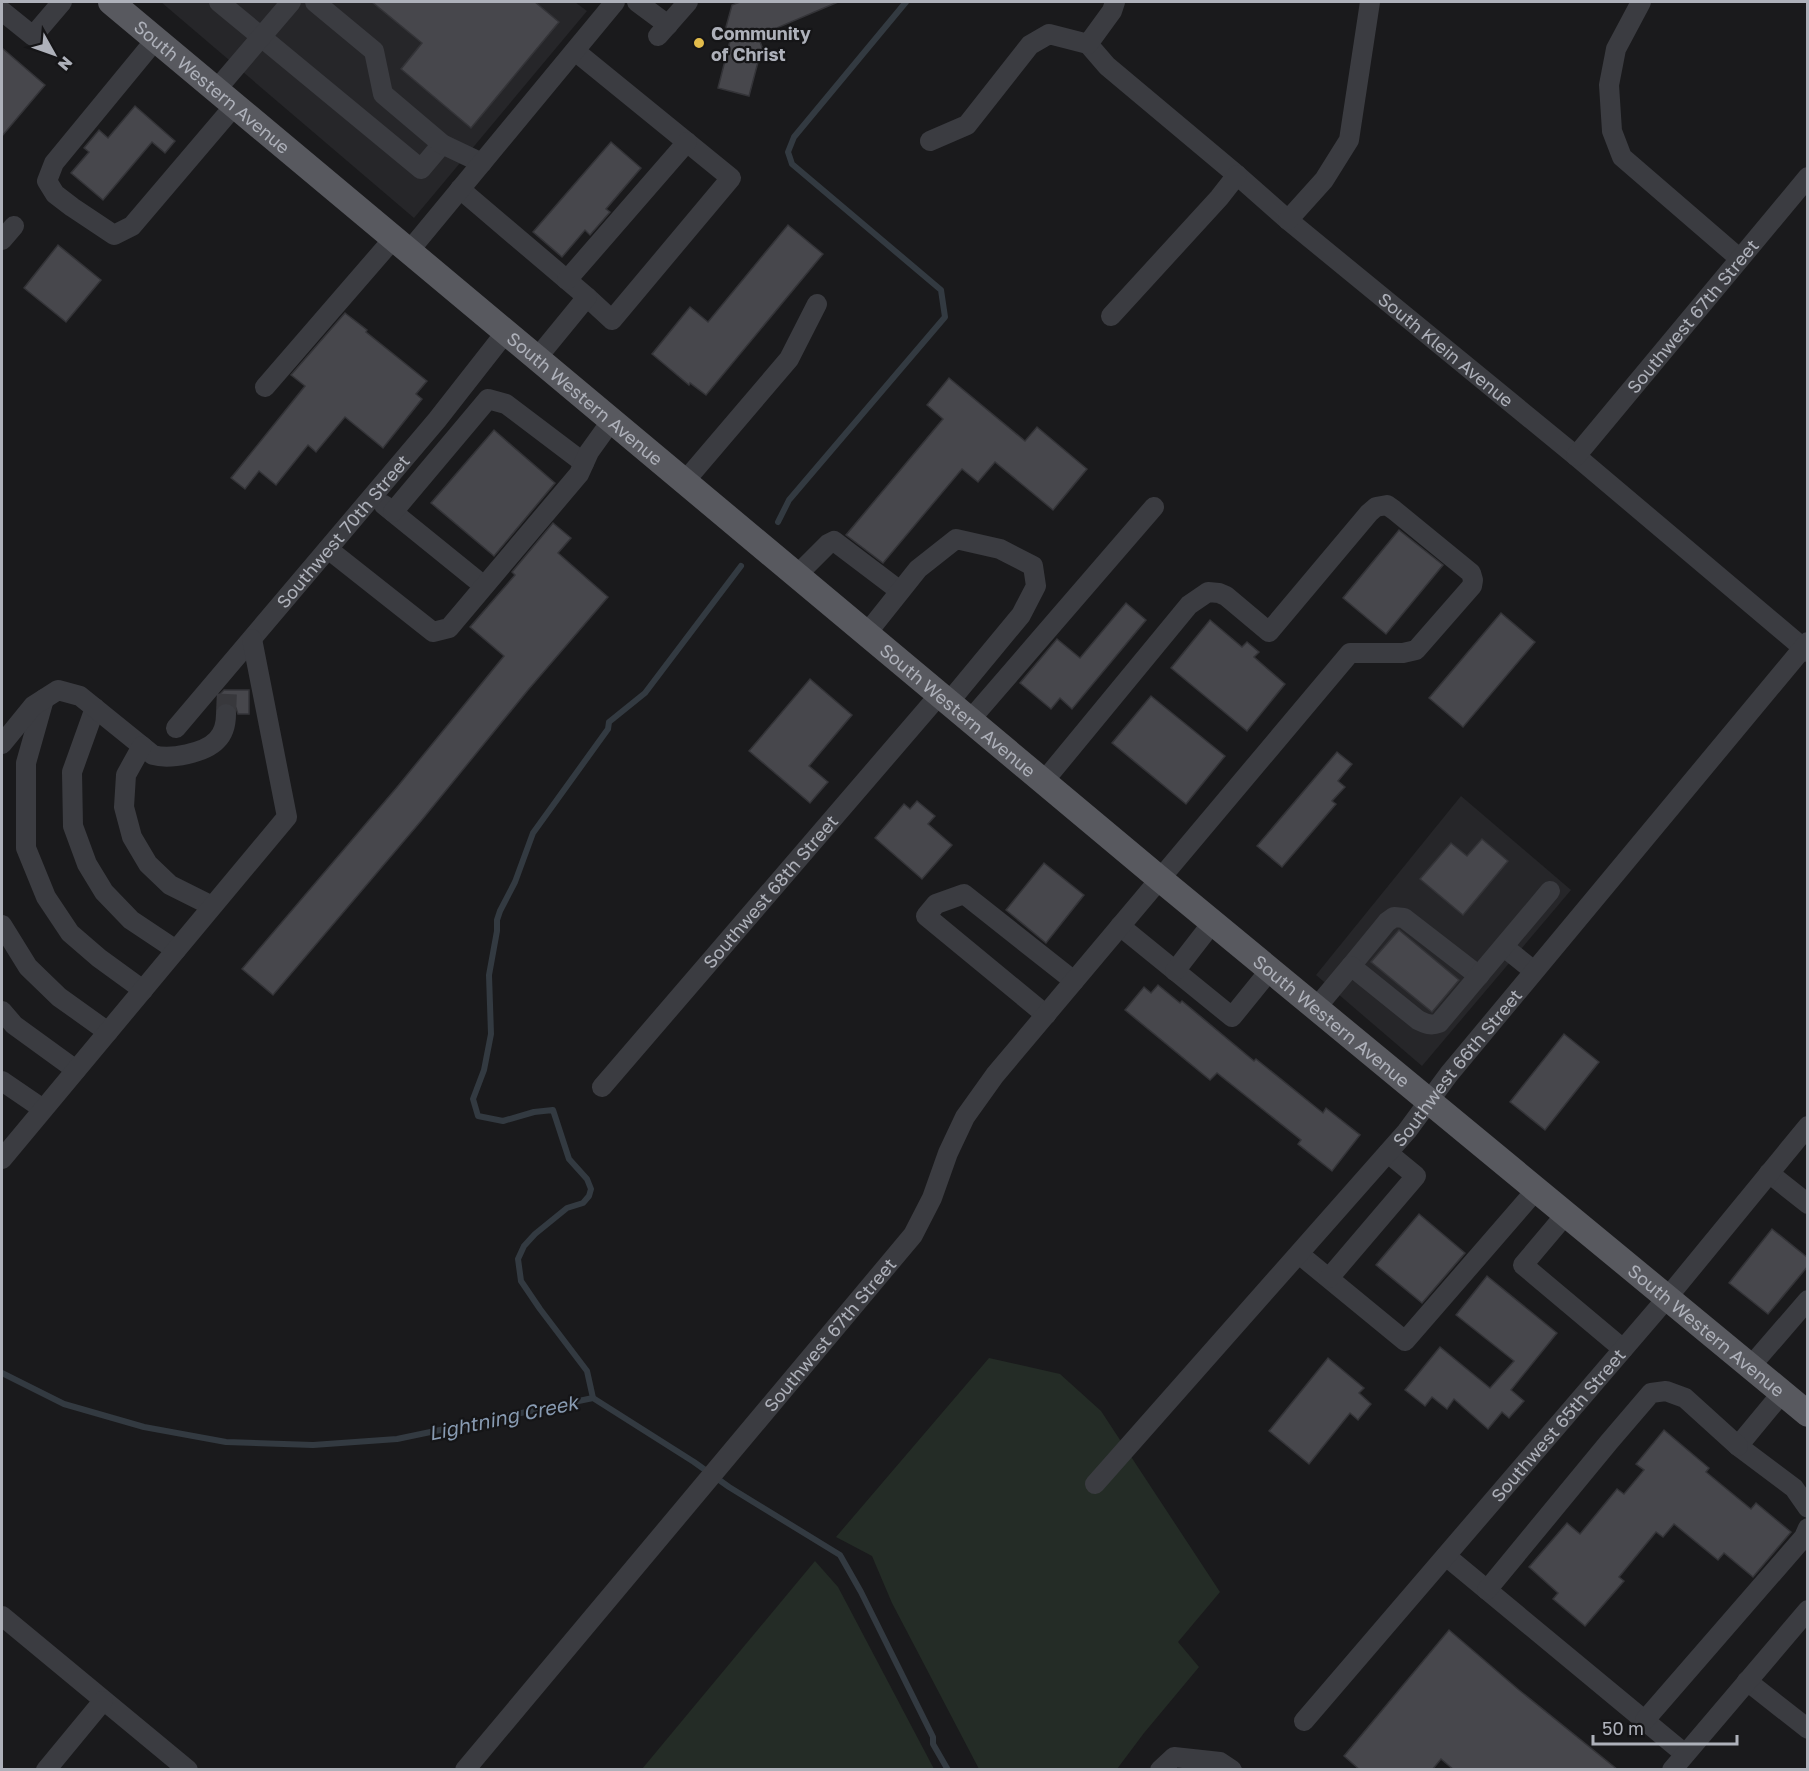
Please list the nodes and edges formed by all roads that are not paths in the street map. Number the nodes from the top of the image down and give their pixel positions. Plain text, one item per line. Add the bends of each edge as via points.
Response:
1 (62, 2) edge
2 (111, 2) edge
3 (219, 2) edge
4 (291, 2) edge
5 (315, 2) edge
6 (615, 2) edge
7 (637, 2) edge
8 (688, 2) edge
9 (1115, 2) edge
10 (1370, 2) edge
11 (1641, 2) edge
12 (2, 11) edge
13 (261, 36) junction
14 (156, 39) junction
15 (1088, 44) junction
16 (575, 51) junction
17 (225, 97) junction
18 (930, 141) dead end
19 (687, 142) junction
20 (442, 144) junction
21 (482, 163) junction
22 (1237, 175) junction
23 (1808, 177) edge
24 (460, 189) junction
25 (1288, 220) junction
26 (402, 244) junction
27 (1739, 258) junction
28 (567, 280) junction
29 (587, 297) junction
30 (817, 304) dead end
31 (1112, 316) dead end
32 (506, 332) junction
33 (537, 358) junction
34 (265, 387) dead end
35 (460, 390) junction
36 (483, 406) junction
37 (612, 420) junction
38 (1576, 456) junction
39 (584, 463) junction
40 (685, 481) junction
41 (373, 496) junction
42 (1154, 507) dead end
43 (393, 512) junction
44 (328, 549) junction
45 (797, 575) junction
46 (484, 586) junction
47 (900, 591) junction
48 (867, 633) junction
49 (252, 639) junction
50 (1806, 647) edge
51 (227, 669) junction
52 (227, 690) tunnel mouth
53 (945, 698) junction
54 (44, 699) junction
55 (95, 708) junction
56 (226, 714) tunnel mouth
57 (970, 720) junction
58 (176, 728) dead end
59 (2, 744) edge
60 (142, 746) junction
61 (1044, 781) junction
62 (1160, 879) junction
63 (1550, 891) dead end
64 (212, 906) junction
65 (1213, 922) junction
66 (2, 925) edge
67 (1120, 926) junction
68 (1504, 947) junction
69 (176, 950) junction
70 (1351, 966) junction
71 (1270, 970) junction
72 (1175, 971) junction
73 (1534, 971) junction
74 (1479, 976) junction
75 (1074, 981) junction
76 (142, 990) junction
77 (1316, 1008) junction
78 (2, 1011) edge
79 (1046, 1015) junction
80 (108, 1032) junction
81 (76, 1070) junction
82 (2, 1081) edge
83 (602, 1087) dead end
84 (1429, 1101) junction
85 (43, 1109) junction
86 (1808, 1126) edge
87 (4, 1152) edge
88 (1388, 1153) junction
89 (1769, 1173) junction
90 (1536, 1190) junction
91 (1808, 1204) edge
92 (1566, 1214) junction
93 (1299, 1254) junction
94 (1329, 1278) junction
95 (1667, 1298) junction
96 (1808, 1300) edge
97 (1623, 1349) junction
98 (1750, 1367) junction
99 (1782, 1394) junction
100 (1808, 1414) edge
101 (1738, 1446) junction
102 (1095, 1485) dead end
103 (1808, 1508) edge
104 (1808, 1527) edge
105 (1446, 1556) junction
106 (1487, 1590) junction
107 (1807, 1612) edge
108 (2, 1616) edge
109 (1747, 1681) junction
110 (103, 1701) junction
111 (1645, 1720) junction
112 (1304, 1721) dead end
113 (1808, 1729) edge
114 (1685, 1754) junction
115 (46, 1770) edge
116 (188, 1770) edge
117 (465, 1770) edge
118 (1160, 1770) edge
119 (1232, 1770) edge
120 (1672, 1770) edge

1 - 12 street via 33,36
2 - 14 main road, South Western Avenue
3 - 13 street
4 - 13 street
5 - 20 street via 374,51 383,94
6 - 16 street
7 - 8 street via 663,30
9 - 15 street
10 - 25 street via 1349,140 1324,180
11 - 27 street via 1616,49 1609,85 1611,131 1623,157
13 - 17 street
13 - 20 street via 421,169
14 - 17 main road, South Western Avenue
14 - 17 street via 54,163 47,181 55,194 114,235 132,226
15 - 18 street via 1049,34 1030,45 967,124
15 - 22 street, South Klein Avenue via 1107,66
16 - 19 street
16 - 21 street
17 - 26 main road, South Western Avenue
19 - 28 street
19 - 29 street via 731,178 612,320
20 - 21 street
21 - 24 street
22 - 25 street, South Klein Avenue
22 - 31 street
23 - 27 street, Southwest 67th Street
24 - 26 street
24 - 28 street
25 - 38 street, South Klein Avenue
26 - 32 main road, South Western Avenue
26 - 34 street
27 - 38 street, Southwest 67th Street
28 - 29 street
29 - 33 street
30 - 40 street via 789,359
32 - 33 main road, South Western Avenue
32 - 35 street, Southwest 70th Street
33 - 37 main road, South Western Avenue
35 - 36 street
35 - 41 street, Southwest 70th Street
36 - 39 street via 489,399 506,404
36 - 43 street
37 - 39 street
37 - 40 main road, South Western Avenue
38 - 50 street, South Klein Avenue
39 - 46 street via 579,474
40 - 45 main road, South Western Avenue
41 - 43 street
41 - 44 street, Southwest 70th Street
42 - 57 street
43 - 46 street
44 - 46 street via 433,632 449,628
44 - 49 street, Southwest 70th Street
45 - 47 street via 834,541
45 - 48 main road, South Western Avenue
47 - 48 street
47 - 53 street, Southwest 68th Street via 918,569 956,539 1000,549 1033,566 1036,586 1020,615
48 - 53 main road, South Western Avenue
49 - 51 street, Southwest 70th Street
49 - 64 street via 287,817
50 - 73 street, Southwest 66th Street
51 - 52 street
51 - 58 street, Southwest 70th Street
53 - 57 main road, South Western Avenue
53 - 83 street, Southwest 68th Street
54 - 55 street via 58,690 80,696
54 - 59 street via 33,706
54 - 76 street via 26,763 26,848 46,897 70,933
55 - 60 street
55 - 69 street via 72,772 73,826 87,864 104,892 131,920
56 - 60 street via 226,726 216,741 196,752 164,758
57 - 61 main road, South Western Avenue
60 - 64 street via 126,775 124,807 132,837 148,864 170,885
61 - 62 main road, South Western Avenue
61 - 62 street, Southwest 67th Street via 1189,605 1208,592 1219,593 1269,632 1376,507 1387,505 1471,573 1472,586 1416,650 1350,653
62 - 65 main road, South Western Avenue
62 - 67 street, Southwest 67th Street
63 - 68 street
64 - 69 street
65 - 71 main road, South Western Avenue
65 - 72 street
66 - 80 street via 28,967 59,997
67 - 72 street
67 - 75 street, Southwest 67th Street
68 - 73 street
68 - 74 street
69 - 76 street
70 - 74 street via 1394,917 1404,918
70 - 74 street via 1418,1020 1433,1025 1439,1023
70 - 77 street
71 - 72 street via 1232,1017
71 - 77 main road, South Western Avenue
73 - 84 street, Southwest 66th Street
75 - 79 street, Southwest 67th Street
75 - 79 street via 964,894 936,904 926,916
76 - 80 street
77 - 84 main road, South Western Avenue
78 - 81 street via 14,1025
79 - 117 street, Southwest 67th Street via 965,1117 913,1235
80 - 81 street
81 - 85 street
82 - 85 street
84 - 88 street, Southwest 66th Street
84 - 90 main road, South Western Avenue
85 - 87 street
86 - 89 street, Southwest 65th Street
88 - 93 street, Southwest 66th Street
88 - 94 street via 1416,1176
89 - 91 street
89 - 95 street, Southwest 65th Street
90 - 92 main road, South Western Avenue
90 - 94 street via 1405,1341
92 - 95 main road, South Western Avenue
92 - 97 street via 1523,1265
93 - 94 street
93 - 102 street, Southwest 66th Street
95 - 97 street, Southwest 65th Street
95 - 98 main road, South Western Avenue
96 - 98 street
97 - 105 street, Southwest 65th Street
98 - 99 main road, South Western Avenue
99 - 100 main road, South Western Avenue
99 - 101 street
101 - 103 street via 1794,1488
101 - 106 street via 1685,1398 1666,1391 1651,1393
104 - 111 street via 1804,1537
105 - 106 street
105 - 112 street, Southwest 65th Street
106 - 111 street
107 - 109 street
108 - 110 street
109 - 113 street
109 - 114 street
110 - 115 street
110 - 116 street
111 - 114 street
114 - 120 street
118 - 119 street via 1174,1757 1220,1762

